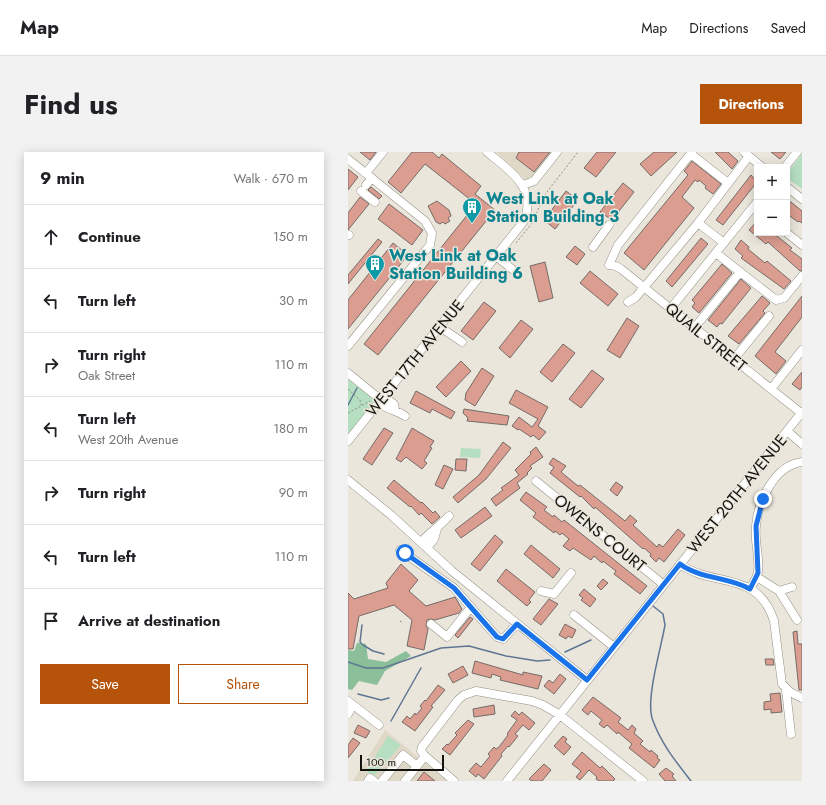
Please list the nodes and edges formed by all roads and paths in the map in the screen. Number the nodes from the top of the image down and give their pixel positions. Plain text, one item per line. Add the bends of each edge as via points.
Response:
1 (383, 152) edge
2 (487, 152) edge
3 (557, 152) edge
4 (578, 152) edge
5 (797, 152) edge
6 (692, 153) edge
7 (745, 153) edge
8 (348, 159) edge
9 (758, 164) edge
10 (787, 164) edge
11 (369, 176) junction
12 (728, 184) junction
13 (523, 185) junction
14 (790, 189) edge
15 (802, 199) edge
16 (375, 202) dead end
17 (754, 208) edge
18 (698, 222) junction
19 (610, 225) dead end
20 (790, 235) edge
21 (724, 243) junction
22 (515, 244) dead end
23 (802, 245) edge
24 (593, 246) dead end
25 (716, 253) junction
26 (497, 256) junction
27 (512, 269) dead end
28 (802, 276) edge
29 (736, 277) dead end
30 (644, 288) junction
31 (628, 302) dead end
32 (671, 308) junction
33 (769, 316) dead end
34 (440, 327) junction
35 (695, 328) junction
36 (462, 342) dead end
37 (348, 346) edge
38 (802, 350) edge
39 (734, 359) junction
40 (348, 373) edge
41 (348, 389) edge
42 (771, 389) junction
43 (379, 400) junction
44 (361, 406) junction
45 (348, 413) edge
46 (802, 413) edge
47 (406, 416) dead end
48 (787, 431) junction
49 (348, 441) edge
50 (802, 444) edge
51 (802, 462) edge
52 (348, 480) edge
53 (536, 481) dead end
54 (449, 516) dead end
55 (424, 545) junction
56 (400, 550) dead end
57 (680, 564) junction
58 (571, 573) dead end
59 (757, 577) junction
60 (664, 585) junction
61 (792, 587) dead end
62 (750, 589) junction
63 (780, 590) junction
64 (541, 591) dead end
65 (471, 607) junction
66 (574, 614) dead end
67 (797, 620) dead end
68 (400, 621) dead end
69 (403, 623) dead end
70 (431, 624) dead end
71 (517, 624) junction
72 (614, 647) junction
73 (587, 680) junction
74 (786, 690) junction
75 (802, 698) edge
76 (350, 703) edge
77 (348, 714) edge
78 (560, 715) junction
79 (379, 725) dead end
80 (791, 734) dead end
81 (423, 753) junction
82 (417, 766) junction
83 (368, 781) edge
84 (374, 781) edge
85 (382, 781) edge
86 (405, 781) edge
87 (454, 781) edge
88 (508, 781) edge
89 (643, 781) edge

1 - 11 street
2 - 13 street via 514,174
3 - 13 street via 534,181
4 - 22 path via 543,197 533,222
5 - 10 street
6 - 12 street
6 - 30 street, QUAIL STREET via 618,245 609,265 621,269
7 - 9 street
7 - 12 street
8 - 11 street
11 - 16 street via 364,188
11 - 37 street via 425,221 432,238 430,245
12 - 18 street
13 - 26 street, WEST 17TH AVENUE via 528,209 524,221
14 - 15 street
17 - 21 street
18 - 21 street
18 - 30 street
19 - 24 street
20 - 23 street
21 - 25 street
25 - 28 street via 776,300 784,298
25 - 32 street
26 - 27 street
26 - 34 street, WEST 17TH AVENUE
29 - 35 street
30 - 31 street
30 - 32 street, QUAIL STREET
32 - 35 street, QUAIL STREET
33 - 39 street
34 - 36 street
34 - 43 street, WEST 17TH AVENUE
35 - 39 street, QUAIL STREET
38 - 42 street
39 - 42 street, QUAIL STREET
40 - 43 street
41 - 44 path via 360,400
42 - 46 street, QUAIL STREET
43 - 44 path
43 - 47 street via 389,410 396,410
43 - 49 street, WEST 17TH AVENUE
44 - 45 path
46 - 48 street, WEST 20TH AVENUE
48 - 50 street
48 - 57 street, WEST 20TH AVENUE
51 - 59 street via 790,465 782,471 770,486 762,504 756,526
52 - 55 street
53 - 60 street, OWENS COURT
54 - 55 street via 430,533
55 - 71 street
56 - 65 street via 454,588
57 - 60 street, WEST 20TH AVENUE
57 - 62 street via 689,570 735,582
58 - 64 street via 554,594
59 - 62 street
59 - 63 street
60 - 72 street, WEST 20TH AVENUE
61 - 63 street
62 - 74 street via 765,603 773,616 782,684
63 - 67 street
65 - 70 street via 447,637
65 - 71 street via 491,633 499,639 506,637
66 - 72 street
68 - 69 path
71 - 73 street
72 - 73 street, WEST 20TH AVENUE
73 - 78 street, WEST 20TH AVENUE
74 - 75 street
74 - 80 street
76 - 77 street
76 - 79 street
78 - 81 street via 532,701 470,692 458,700 426,741
78 - 88 street, WEST 20TH AVENUE
78 - 89 street
81 - 82 street
81 - 87 street
82 - 85 street via 403,755
82 - 86 street
83 - 84 street via 370,778

